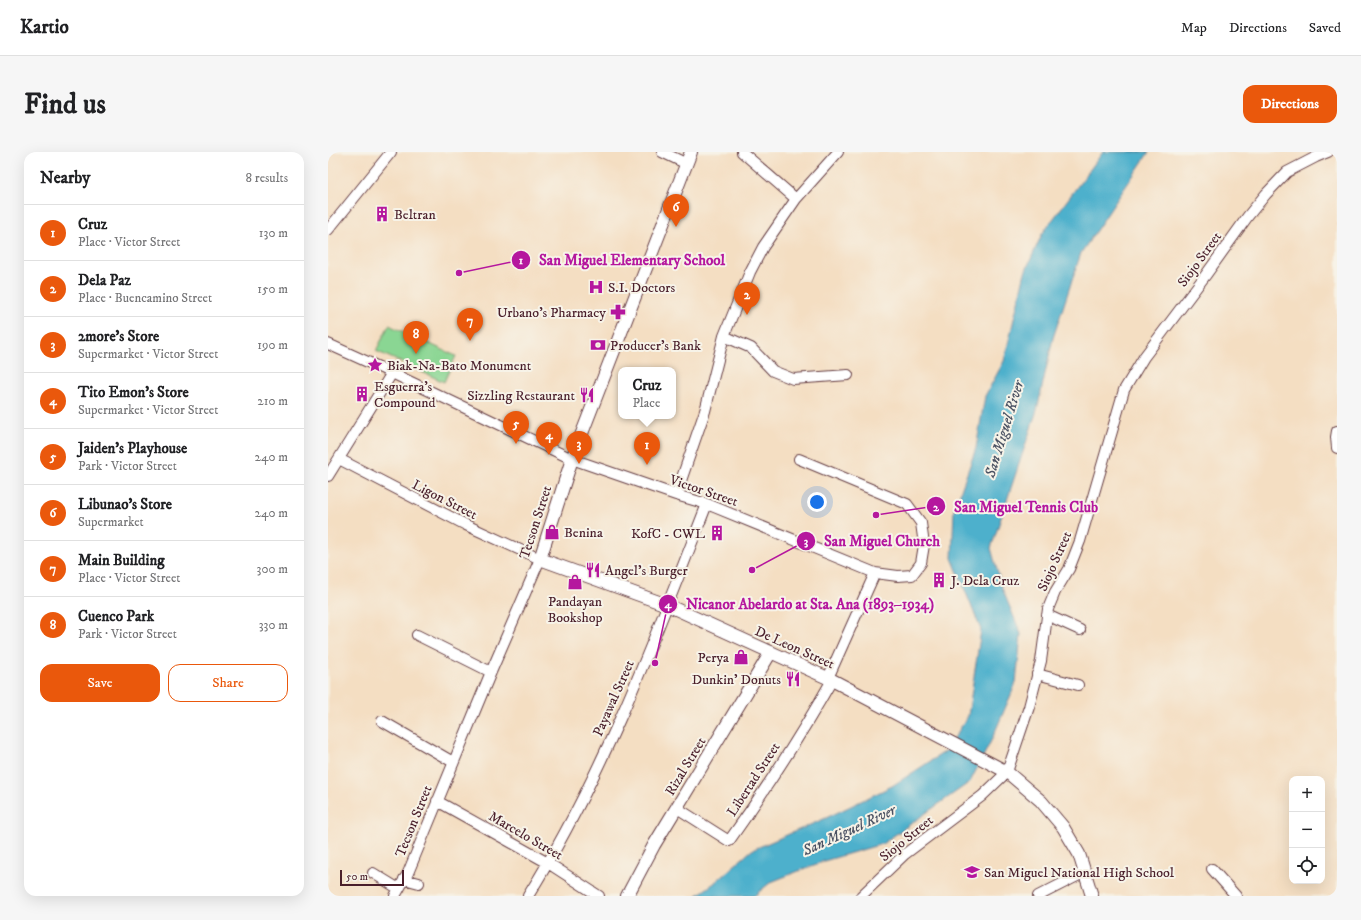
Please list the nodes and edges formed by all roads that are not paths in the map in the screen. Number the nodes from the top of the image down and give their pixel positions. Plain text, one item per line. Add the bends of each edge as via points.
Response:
1 (391, 152) edge
2 (662, 152) edge
3 (691, 152) edge
4 (742, 152) edge
5 (838, 152) edge
6 (1328, 152) edge
7 (686, 164) junction
8 (796, 199) junction
9 (328, 230) edge
10 (724, 336) junction
11 (328, 344) edge
12 (392, 373) junction
13 (848, 375) dead end
14 (1337, 431) edge
15 (1337, 448) edge
16 (339, 459) junction
17 (572, 459) junction
18 (799, 459) dead end
19 (328, 476) edge
20 (676, 495) junction
21 (707, 504) junction
22 (540, 559) junction
23 (875, 573) junction
24 (668, 605) junction
25 (1047, 615) junction
26 (1080, 630) dead end
27 (417, 636) dead end
28 (771, 652) junction
29 (491, 672) junction
30 (1037, 674) junction
31 (830, 679) junction
32 (1078, 685) dead end
33 (382, 721) dead end
34 (453, 762) junction
35 (1005, 771) junction
36 (437, 801) junction
37 (677, 808) junction
38 (548, 863) junction
39 (1212, 869) dead end
40 (1085, 872) junction
41 (373, 873) dead end
42 (404, 879) junction
43 (419, 883) dead end
44 (397, 893) edge
45 (528, 896) edge
46 (599, 896) edge
47 (627, 896) edge
48 (861, 896) edge
49 (1038, 896) edge
50 (1092, 896) edge
51 (1236, 896) edge

1 - 9 street
2 - 7 street
3 - 7 main road, Tecson Street
4 - 8 street
5 - 8 street
6 - 25 street, Siojo Street via 1287,172 1266,194 1144,357 1128,383 1080,541 1069,569 1055,592
7 - 17 main road, Tecson Street
8 - 10 street via 770,236 750,272
10 - 13 street via 751,348 773,371 793,380
10 - 20 street via 704,411
11 - 12 street, Victor Street
12 - 16 street
12 - 17 street, Victor Street
14 - 15 street
16 - 19 street
16 - 22 street, Ligon Street via 466,525
17 - 20 street, Victor Street
17 - 22 main road, Tecson Street
18 - 23 street, Victor Street via 907,504 921,523 924,545 922,563 912,575
20 - 21 street, Victor Street
21 - 23 street, Victor Street
21 - 24 street, Payawal Street
22 - 24 main road, De Leon Street
22 - 29 street, Tecson Street
23 - 31 street, Libertad Street
24 - 28 main road, De Leon Street
24 - 38 street, Payawal Street via 599,765
25 - 26 street
25 - 30 street, Siojo Street
27 - 29 street
28 - 31 main road, De Leon Street
28 - 37 main road, Rizal Street
29 - 34 street, Tecson Street
30 - 32 street
30 - 35 street, Siojo Street via 1029,707
31 - 35 main road, De Leon Street
31 - 37 street, Libertad Street via 810,719 729,841
33 - 34 street
34 - 36 street, Tecson Street
35 - 40 main road, De Leon Street via 1041,801 1063,826 1079,854
35 - 48 street, Siojo Street via 982,796 905,854
36 - 38 street, Marcelo Street
36 - 42 street, Tecson Street
37 - 47 main road, Rizal Street
38 - 45 street, Payawal Street
38 - 46 street, Marcelo Street
39 - 51 street
40 - 49 street
40 - 50 main road, De Leon Street
41 - 44 street
42 - 43 street
42 - 44 street, Tecson Street

